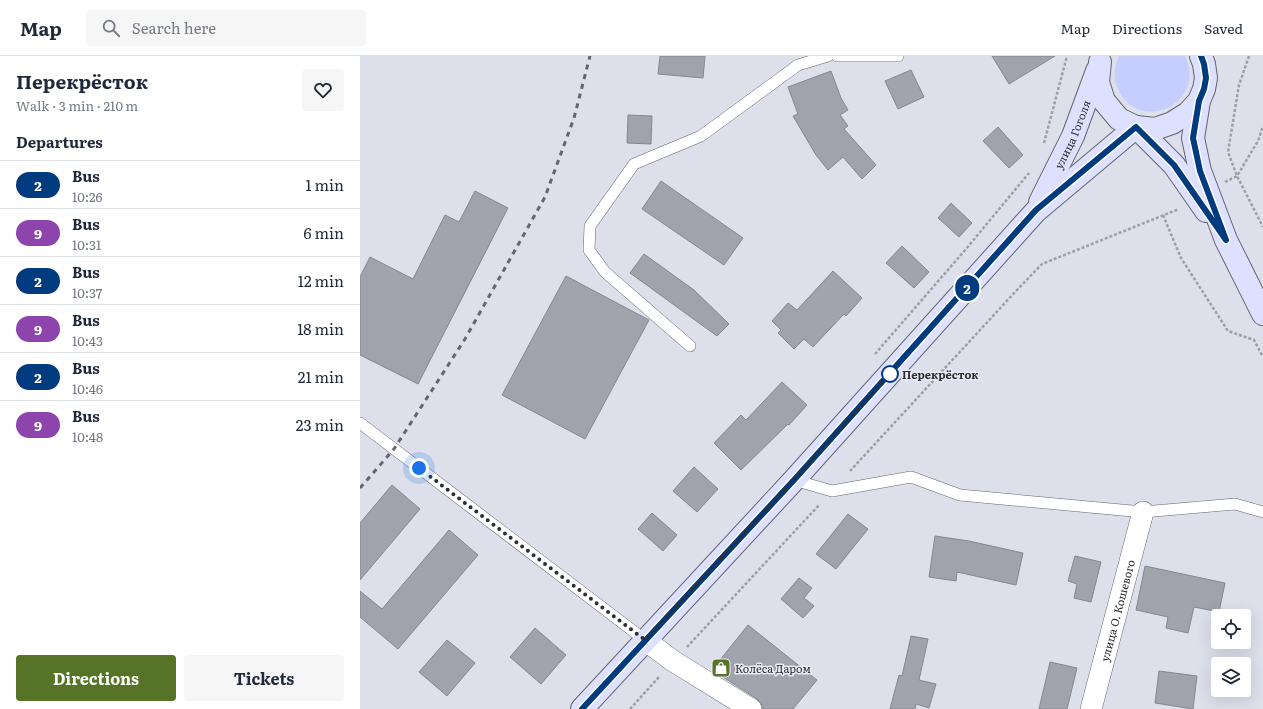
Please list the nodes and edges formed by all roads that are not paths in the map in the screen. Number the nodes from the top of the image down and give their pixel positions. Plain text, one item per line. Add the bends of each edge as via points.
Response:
1 (828, 56) edge
2 (837, 56) edge
3 (871, 56) edge
4 (898, 56) edge
5 (1200, 56) edge
6 (1214, 56) edge
7 (1101, 59) edge
8 (1206, 78) junction
9 (1199, 101) junction
10 (1136, 127) junction
11 (1036, 210) junction
12 (1226, 240) junction
13 (1263, 314) edge
14 (690, 346) dead end
15 (360, 423) edge
16 (794, 480) junction
17 (1143, 512) junction
18 (1263, 512) edge
19 (645, 640) junction
20 (582, 709) edge
21 (751, 709) edge
22 (1091, 709) edge

1 - 14 lane via 798,65 701,136 634,164 590,226 589,250 605,272
2 - 3 lane
3 - 4 lane
5 - 8 main road
6 - 8 main road
7 - 10 main road via 1098,82 1104,101 1119,119
7 - 11 main road, улица Гоголя via 1073,136
8 - 9 main road
9 - 10 main road via 1188,113 1172,123 1155,129
9 - 12 main road via 1193,138 1200,171
10 - 11 main road, улица Гоголя
10 - 12 main road via 1174,165
11 - 16 main road, улица Гоголя
12 - 13 main road
15 - 19 lane
16 - 17 lane via 832,491 911,477 960,494
16 - 19 main road, улица Гоголя
17 - 18 lane via 1235,504
17 - 22 street, улица О. Кошевого
19 - 20 main road, улица Гоголя
19 - 21 street via 673,661

